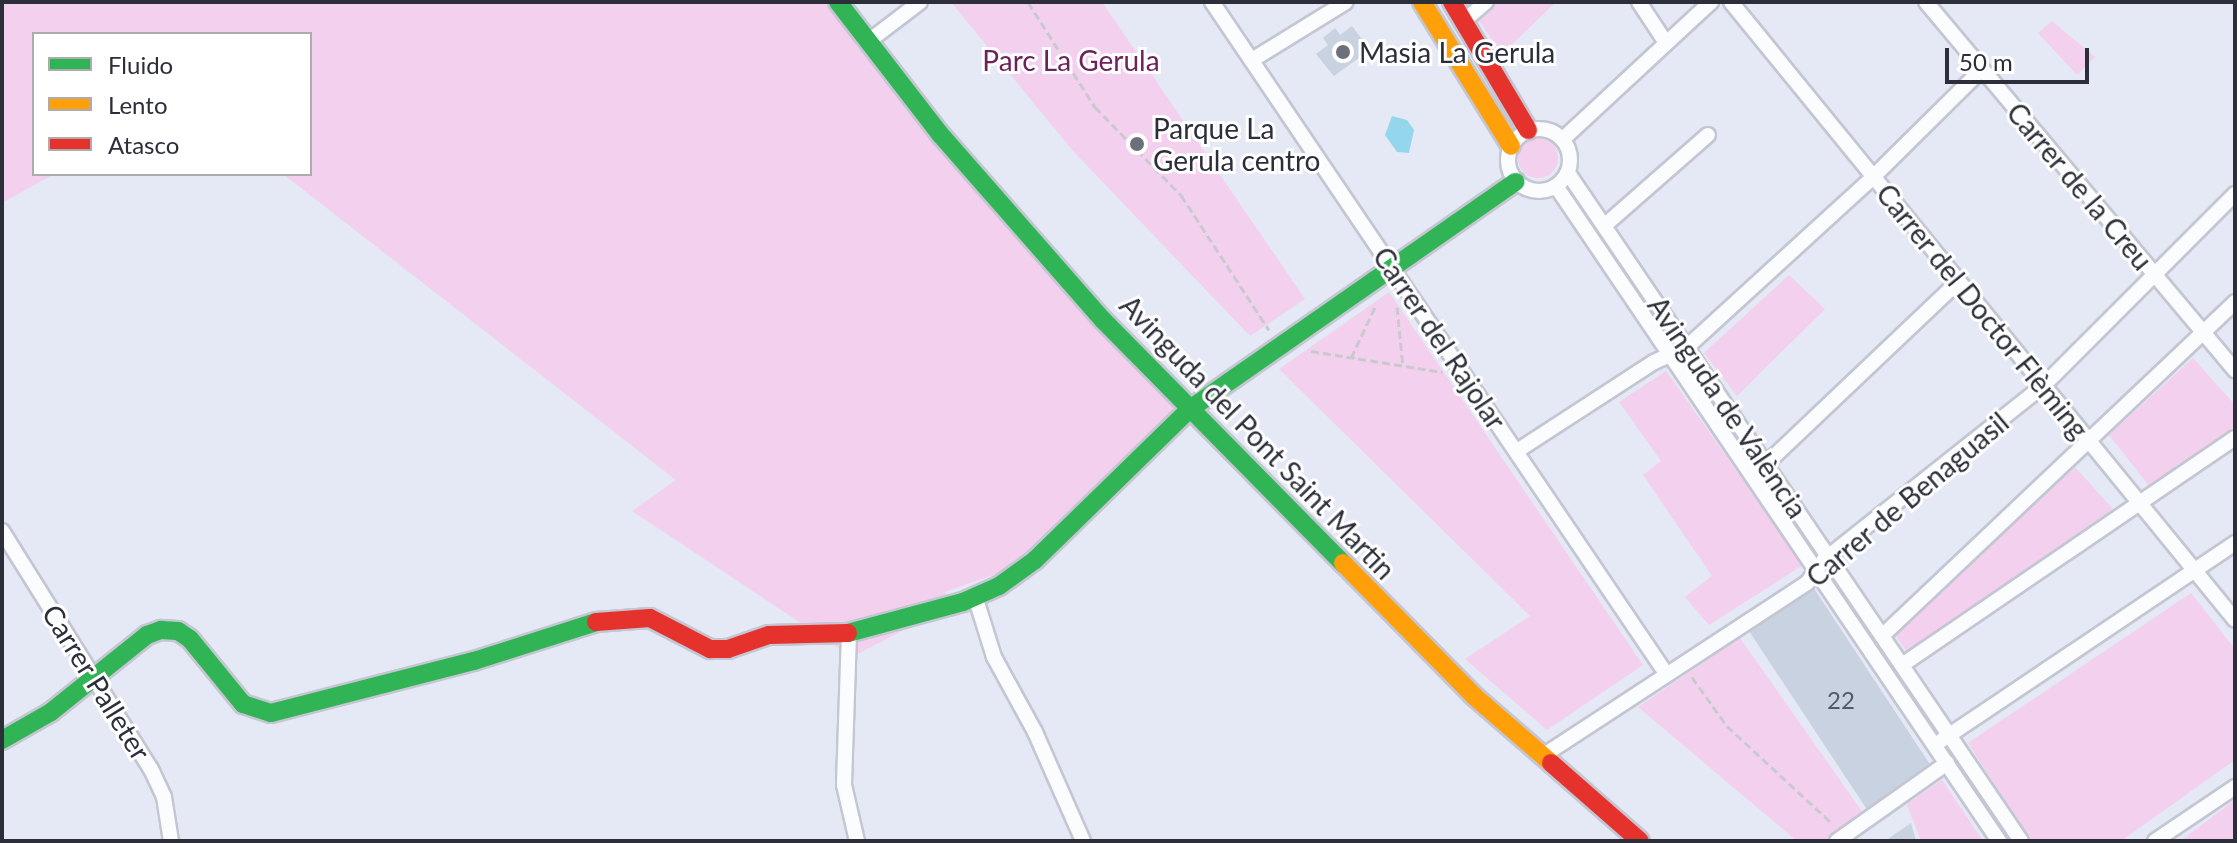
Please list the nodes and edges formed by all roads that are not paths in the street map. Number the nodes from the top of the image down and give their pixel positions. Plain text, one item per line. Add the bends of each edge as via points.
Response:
1 (838, 2) edge
2 (920, 2) edge
3 (1212, 2) edge
4 (1346, 2) edge
5 (1422, 2) edge
6 (1452, 2) edge
7 (1486, 2) edge
8 (1639, 2) edge
9 (1711, 2) edge
10 (1731, 2) edge
11 (1926, 2) edge
12 (1464, 21) junction
13 (869, 41) junction
14 (1666, 43) junction
15 (1252, 60) junction
16 (1982, 69) junction
17 (1528, 130) junction
18 (1708, 135) dead end
19 (1563, 139) junction
20 (1511, 146) junction
21 (1568, 173) junction
22 (1873, 177) junction
23 (1516, 182) junction
24 (1556, 186) junction
25 (2235, 194) edge
26 (1604, 226) junction
27 (1393, 267) junction
28 (2156, 278) junction
29 (1958, 282) junction
30 (2235, 302) edge
31 (2204, 332) junction
32 (1687, 347) junction
33 (1673, 357) junction
34 (2235, 370) edge
35 (2043, 386) junction
36 (1190, 409) junction
37 (2235, 438) edge
38 (2091, 443) junction
39 (1517, 451) junction
40 (1766, 464) junction
41 (2138, 502) junction
42 (2, 531) edge
43 (2235, 543) edge
44 (1829, 556) junction
45 (1818, 569) junction
46 (2195, 570) junction
47 (975, 596) junction
48 (2235, 620) edge
49 (849, 633) junction
50 (1882, 636) junction
51 (1902, 665) junction
52 (1667, 675) junction
53 (92, 677) junction
54 (1949, 737) junction
55 (2, 740) edge
56 (1934, 744) junction
57 (1541, 757) junction
58 (1947, 763) junction
59 (2235, 787) edge
60 (1841, 838) edge
61 (171, 841) edge
62 (857, 841) edge
63 (1083, 841) edge
64 (1640, 841) edge
65 (1999, 841) edge
66 (2021, 841) edge
67 (2155, 841) edge

1 - 13 street, Avinguda del Pont Saint Martin
2 - 13 street
3 - 15 street, Carrer del Rajolar
4 - 15 street
5 - 20 street
6 - 12 street
7 - 12 street
8 - 14 street
9 - 14 street
10 - 22 street, Carrer del Doctor Flèming
11 - 16 street, Carrer de la Creu
12 - 17 street
13 - 36 street, Avinguda del Pont Saint Martin via 950,145 1103,320
14 - 19 street
15 - 27 street, Carrer del Rajolar
16 - 22 street
16 - 28 street, Carrer de la Creu
17 - 19 street via 1547,129
17 - 20 street
18 - 26 street
19 - 21 street via 1570,155
20 - 23 street via 1508,165
21 - 24 street
21 - 26 street, Avinguda de València
22 - 29 street, Carrer del Doctor Flèming
22 - 32 street
23 - 24 street via 1540,191
23 - 27 street
24 - 33 street, Avinguda de València
25 - 28 street, Carrer de Benaguasil
26 - 32 street, Avinguda de València
27 - 36 street
27 - 39 street, Carrer del Rajolar
28 - 31 street, Carrer de la Creu
28 - 35 street, Carrer de Benaguasil
29 - 35 street, Carrer del Doctor Flèming
29 - 40 street
30 - 31 street
31 - 34 street, Carrer de la Creu
31 - 38 street
32 - 33 street
32 - 40 street, Avinguda de València
33 - 39 street via 1654,362
33 - 45 street, Avinguda de València
35 - 38 street, Carrer del Doctor Flèming
35 - 44 street, Carrer de Benaguasil
36 - 47 street via 1035,560
36 - 57 street, Avinguda del Pont Saint Martin
37 - 41 street
38 - 41 street, Carrer del Doctor Flèming
38 - 50 street
39 - 52 street, Carrer del Rajolar
40 - 44 street, Avinguda de València
41 - 46 street, Carrer del Doctor Flèming
41 - 51 street
42 - 53 street, Carrer Palleter
43 - 46 street
44 - 45 street, Carrer de Benaguasil
44 - 50 street, Avinguda de València
45 - 52 street, Carrer de Benaguasil via 1807,583
45 - 56 street, Avinguda de València
46 - 48 street, Carrer del Doctor Flèming
46 - 54 street
47 - 49 street
47 - 63 street via 994,657 1035,732
49 - 53 street via 769,635 728,649 710,649 669,623 630,615 271,713 243,704 178,631 147,635
49 - 62 street via 844,785
50 - 51 street, Avinguda de València
51 - 54 street, Avinguda de València
52 - 57 street, Carrer de Benaguasil
53 - 55 street via 51,712
53 - 61 street, Carrer Palleter via 151,769 164,797
54 - 56 street
54 - 66 street, Avinguda de València
56 - 58 street, Avinguda de València
57 - 64 street, Avinguda del Pont Saint Martin
58 - 60 street
58 - 65 street, Avinguda de València
59 - 67 street

